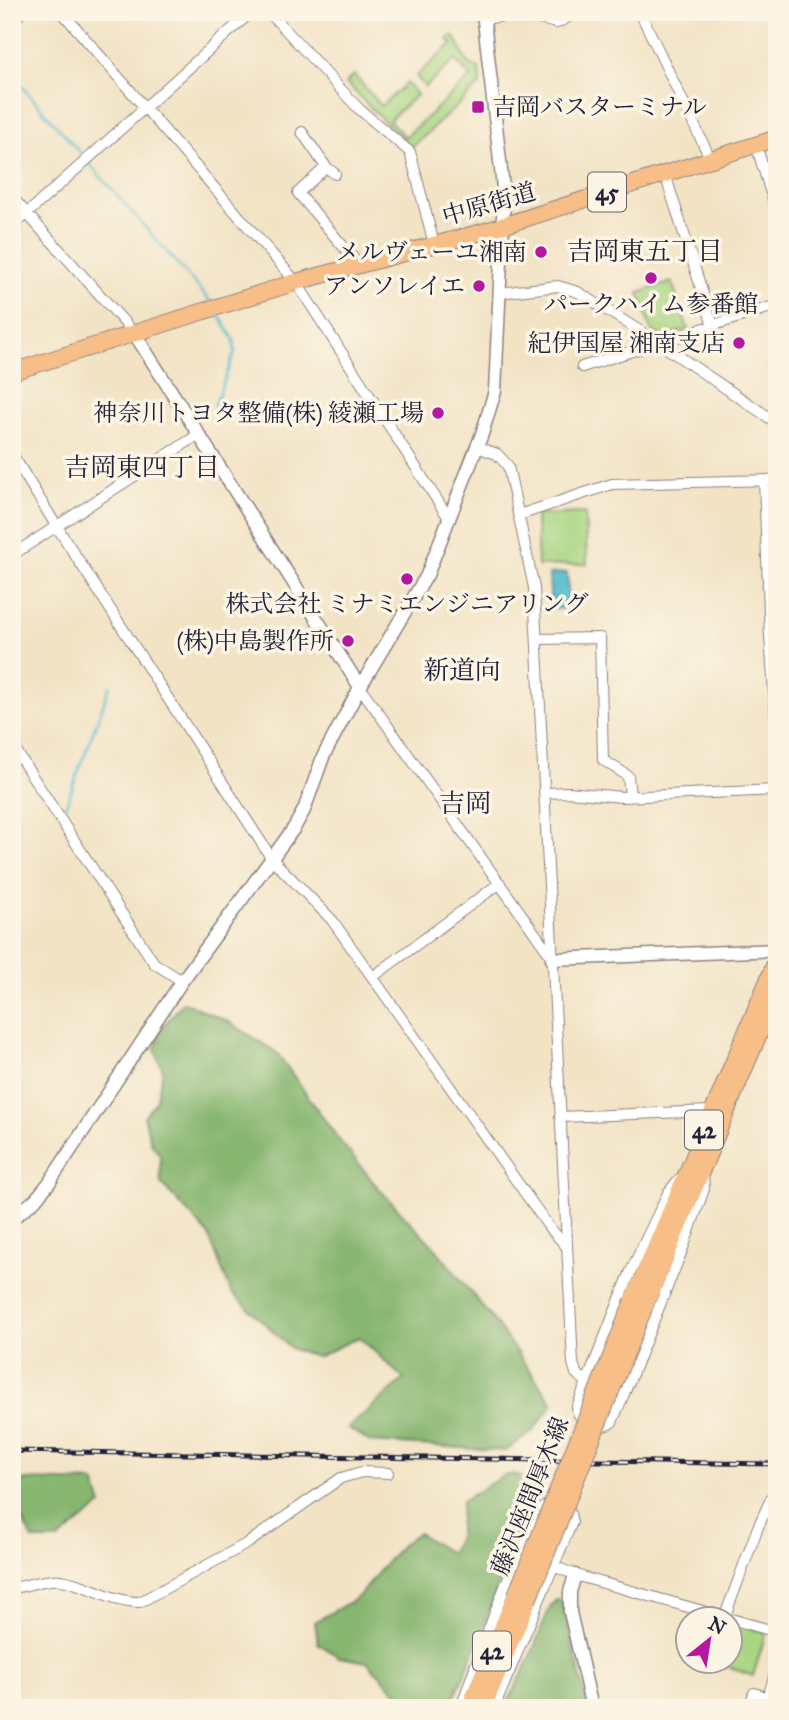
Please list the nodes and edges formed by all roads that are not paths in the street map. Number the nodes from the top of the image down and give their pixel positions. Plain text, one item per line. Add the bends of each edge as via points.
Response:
1 (22, 12) edge
2 (62, 12) edge
3 (251, 12) edge
4 (269, 12) edge
5 (578, 12) edge
6 (640, 12) edge
7 (484, 16) edge
8 (12, 21) edge
9 (145, 108) junction
10 (302, 132) dead end
11 (777, 138) edge
12 (756, 145) junction
13 (711, 160) junction
14 (665, 174) junction
15 (12, 197) edge
16 (777, 212) edge
17 (27, 214) junction
18 (503, 225) junction
19 (12, 227) edge
20 (434, 244) junction
21 (359, 265) junction
22 (296, 282) junction
23 (500, 293) junction
24 (777, 305) edge
25 (713, 326) junction
26 (134, 333) junction
27 (659, 343) junction
28 (582, 367) dead end
29 (12, 372) edge
30 (777, 424) edge
31 (198, 435) junction
32 (477, 447) junction
33 (12, 454) edge
34 (764, 480) junction
35 (777, 480) edge
36 (519, 515) junction
37 (450, 520) junction
38 (57, 527) junction
39 (12, 555) edge
40 (773, 637) edge
41 (538, 639) junction
42 (360, 687) junction
43 (777, 732) edge
44 (12, 745) edge
45 (777, 790) edge
46 (545, 793) junction
47 (629, 796) junction
48 (272, 859) junction
49 (500, 883) junction
50 (777, 950) edge
51 (552, 959) junction
52 (777, 959) edge
53 (374, 976) junction
54 (182, 981) junction
55 (777, 991) edge
56 (712, 1111) junction
57 (559, 1118) junction
58 (697, 1166) junction
59 (12, 1219) edge
60 (566, 1246) junction
61 (587, 1381) junction
62 (624, 1394) junction
63 (388, 1473) dead end
64 (777, 1487) edge
65 (505, 1544) dead end
66 (519, 1552) junction
67 (555, 1567) junction
68 (575, 1575) junction
69 (12, 1588) edge
70 (522, 1597) junction
71 (681, 1604) edge
72 (729, 1604) edge
73 (744, 1622) edge
74 (777, 1632) edge
75 (777, 1666) edge
76 (461, 1708) edge
77 (469, 1708) edge
78 (482, 1708) edge
79 (494, 1708) edge
80 (592, 1708) edge
81 (749, 1708) edge

1 - 8 street
2 - 9 street
3 - 9 street
4 - 20 street via 359,109 410,152
5 - 7 street via 557,23 517,14
6 - 13 street
7 - 18 street via 500,151
9 - 17 street
9 - 22 street
10 - 21 street via 331,170 298,193
11 - 12 main road, 中原街道 / 45
12 - 13 main road, 中原街道 / 45
12 - 16 street
13 - 14 main road, 中原街道 / 45
14 - 18 main road, 中原街道 / 45
14 - 25 street
15 - 17 street
17 - 19 street
17 - 26 street
18 - 20 main road, 中原街道 / 45
18 - 23 street
20 - 21 main road, 中原街道 / 45
21 - 22 main road, 中原街道 / 45
22 - 26 main road, 中原街道 / 45
22 - 37 street
23 - 27 street via 558,286 568,289
23 - 32 street via 495,391
24 - 25 street
25 - 27 street
26 - 29 main road, 中原街道 / 45
26 - 31 street
27 - 28 street
27 - 30 street
31 - 38 street
31 - 42 street
32 - 36 street via 497,454 508,466
32 - 37 street
33 - 38 street
34 - 35 street
34 - 36 street via 612,484
34 - 40 street
36 - 41 street via 534,588
37 - 42 street via 427,575
38 - 39 street
38 - 48 street
40 - 43 street
41 - 46 street
41 - 47 street via 600,638 603,760 628,776
42 - 48 street via 323,757 304,810
42 - 49 street
44 - 54 street via 154,963
45 - 47 street
46 - 47 street
46 - 51 street
48 - 53 street via 332,920
48 - 54 street
49 - 51 street
49 - 53 street
50 - 51 street
51 - 57 street
52 - 56 main road, 42
53 - 60 street
54 - 59 street via 49,1183
55 - 58 main road, 42
56 - 57 street
56 - 58 main road, 42
57 - 60 street
58 - 61 street via 668,1193
58 - 62 street via 704,1189
58 - 70 main road, 藤沢座間厚木線 / 42, bridge
60 - 61 street via 573,1363 576,1373
61 - 62 street
61 - 62 street via 577,1413 600,1428 612,1422
63 - 69 street via 362,1472 341,1478 248,1543 140,1602 62,1580
64 - 72 street
65 - 66 street
66 - 67 street
66 - 67 street via 545,1505 561,1504 569,1510 572,1522
66 - 76 street
67 - 68 street
67 - 79 street
68 - 71 street
68 - 80 street via 570,1612
70 - 77 main road, 藤沢座間厚木線 / 42
70 - 78 main road, 藤沢座間厚木線 / 42
73 - 74 street
75 - 81 street via 768,1698 754,1693

